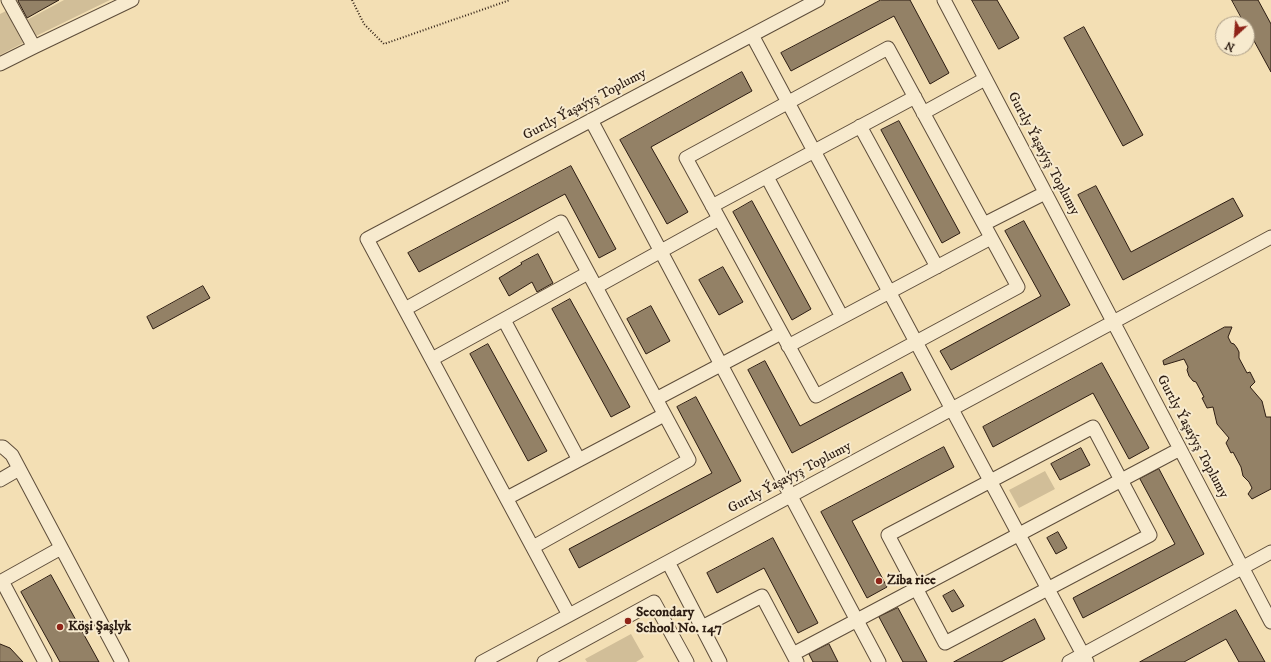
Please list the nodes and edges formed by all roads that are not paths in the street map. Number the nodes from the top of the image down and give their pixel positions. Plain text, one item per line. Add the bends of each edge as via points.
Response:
1 (8, 0) edge
2 (132, 0) edge
3 (818, 0) edge
4 (944, 0) edge
5 (752, 35) junction
6 (34, 47) junction
7 (0, 64) edge
8 (985, 78) junction
9 (915, 97) junction
10 (788, 103) junction
11 (924, 113) junction
12 (591, 120) junction
13 (860, 126) junction
14 (814, 151) junction
15 (767, 177) junction
16 (1045, 192) junction
17 (712, 206) junction
18 (719, 220) junction
19 (984, 224) junction
20 (991, 238) junction
21 (1271, 238) edge
22 (661, 252) junction
23 (937, 267) junction
24 (588, 273) junction
25 (596, 287) junction
26 (889, 292) junction
27 (405, 309) junction
28 (842, 317) junction
29 (504, 320) junction
30 (1113, 322) junction
31 (781, 333) junction
32 (916, 342) junction
33 (788, 346) junction
34 (432, 359) junction
35 (721, 364) junction
36 (656, 399) junction
37 (952, 409) junction
38 (664, 414) junction
39 (0, 447) edge
40 (1180, 449) junction
41 (579, 460) junction
42 (19, 469) junction
43 (0, 480) edge
44 (1121, 480) junction
45 (990, 481) junction
46 (791, 496) junction
47 (507, 498) junction
48 (1019, 534) junction
49 (533, 547) junction
50 (61, 548) junction
51 (1271, 552) edge
52 (668, 562) junction
53 (1242, 567) junction
54 (1, 582) edge
55 (916, 588) junction
56 (1048, 589) junction
57 (569, 615) junction
58 (856, 620) junction
59 (1271, 622) edge
60 (702, 627) junction
61 (795, 658) edge
62 (1085, 658) edge
63 (45, 662) edge
64 (122, 662) edge
65 (482, 662) edge
66 (544, 662) edge
67 (687, 662) edge
68 (720, 662) edge
69 (879, 662) edge
70 (1069, 662) edge

1 - 6 street
2 - 6 street
3 - 5 street, Gurtly Ýaşaýyş Toplumy
4 - 8 street, Gurtly Ýaşaýyş Toplumy
5 - 10 street
5 - 12 street, Gurtly Ýaşaýyş Toplumy
6 - 7 street
8 - 11 street
8 - 16 street, Gurtly Ýaşaýyş Toplumy
9 - 10 street via 888,48
9 - 11 street
9 - 13 street
10 - 14 street
10 - 17 street via 686,158
11 - 19 street
12 - 22 street
12 - 27 street, Gurtly Ýaşaýyş Toplumy via 367,238
13 - 14 street
13 - 23 street
14 - 15 street
14 - 26 street
15 - 17 street
15 - 28 street
16 - 19 street
16 - 30 street, Gurtly Ýaşaýyş Toplumy
17 - 18 street
18 - 22 street
18 - 31 street
19 - 20 street
20 - 23 street
20 - 32 street via 1018,287
21 - 30 street, Gurtly Ýaşaýyş Toplumy
22 - 25 street
22 - 35 street
23 - 26 street
24 - 25 street
24 - 27 street via 561,222
24 - 29 street
25 - 36 street
26 - 28 street
26 - 32 street
27 - 34 street
28 - 33 street
29 - 34 street
29 - 41 street
30 - 37 street, Gurtly Ýaşaýyş Toplumy
30 - 40 street, Gurtly Ýaşaýyş Toplumy
31 - 33 street
31 - 35 street
32 - 33 street via 816,396
32 - 37 street
34 - 47 street
35 - 36 street
35 - 46 street
36 - 38 street
37 - 45 street
37 - 46 street, Gurtly Ýaşaýyş Toplumy
38 - 41 street
38 - 49 street via 689,460
39 - 42 street via 12,455
40 - 44 street
40 - 53 street, Gurtly Ýaşaýyş Toplumy
41 - 47 street
42 - 43 street
42 - 50 street
44 - 45 street via 1093,427
44 - 48 street
44 - 56 street via 1150,535
45 - 48 street
45 - 55 street via 888,535
46 - 52 street, Gurtly Ýaşaýyş Toplumy
46 - 58 street
47 - 49 street
48 - 55 street
48 - 56 street
49 - 57 street
50 - 54 street
50 - 64 street
51 - 53 street
52 - 57 street, Gurtly Ýaşaýyş Toplumy
52 - 60 street
53 - 59 street, Gurtly Ýaşaýyş Toplumy
53 - 62 street
54 - 63 street
55 - 56 street via 945,643
55 - 58 street
56 - 62 street
57 - 65 street, Gurtly Ýaşaýyş Toplumy
58 - 61 street
58 - 69 street
60 - 61 street via 762,596
60 - 68 street
62 - 70 street
66 - 67 street via 654,602

